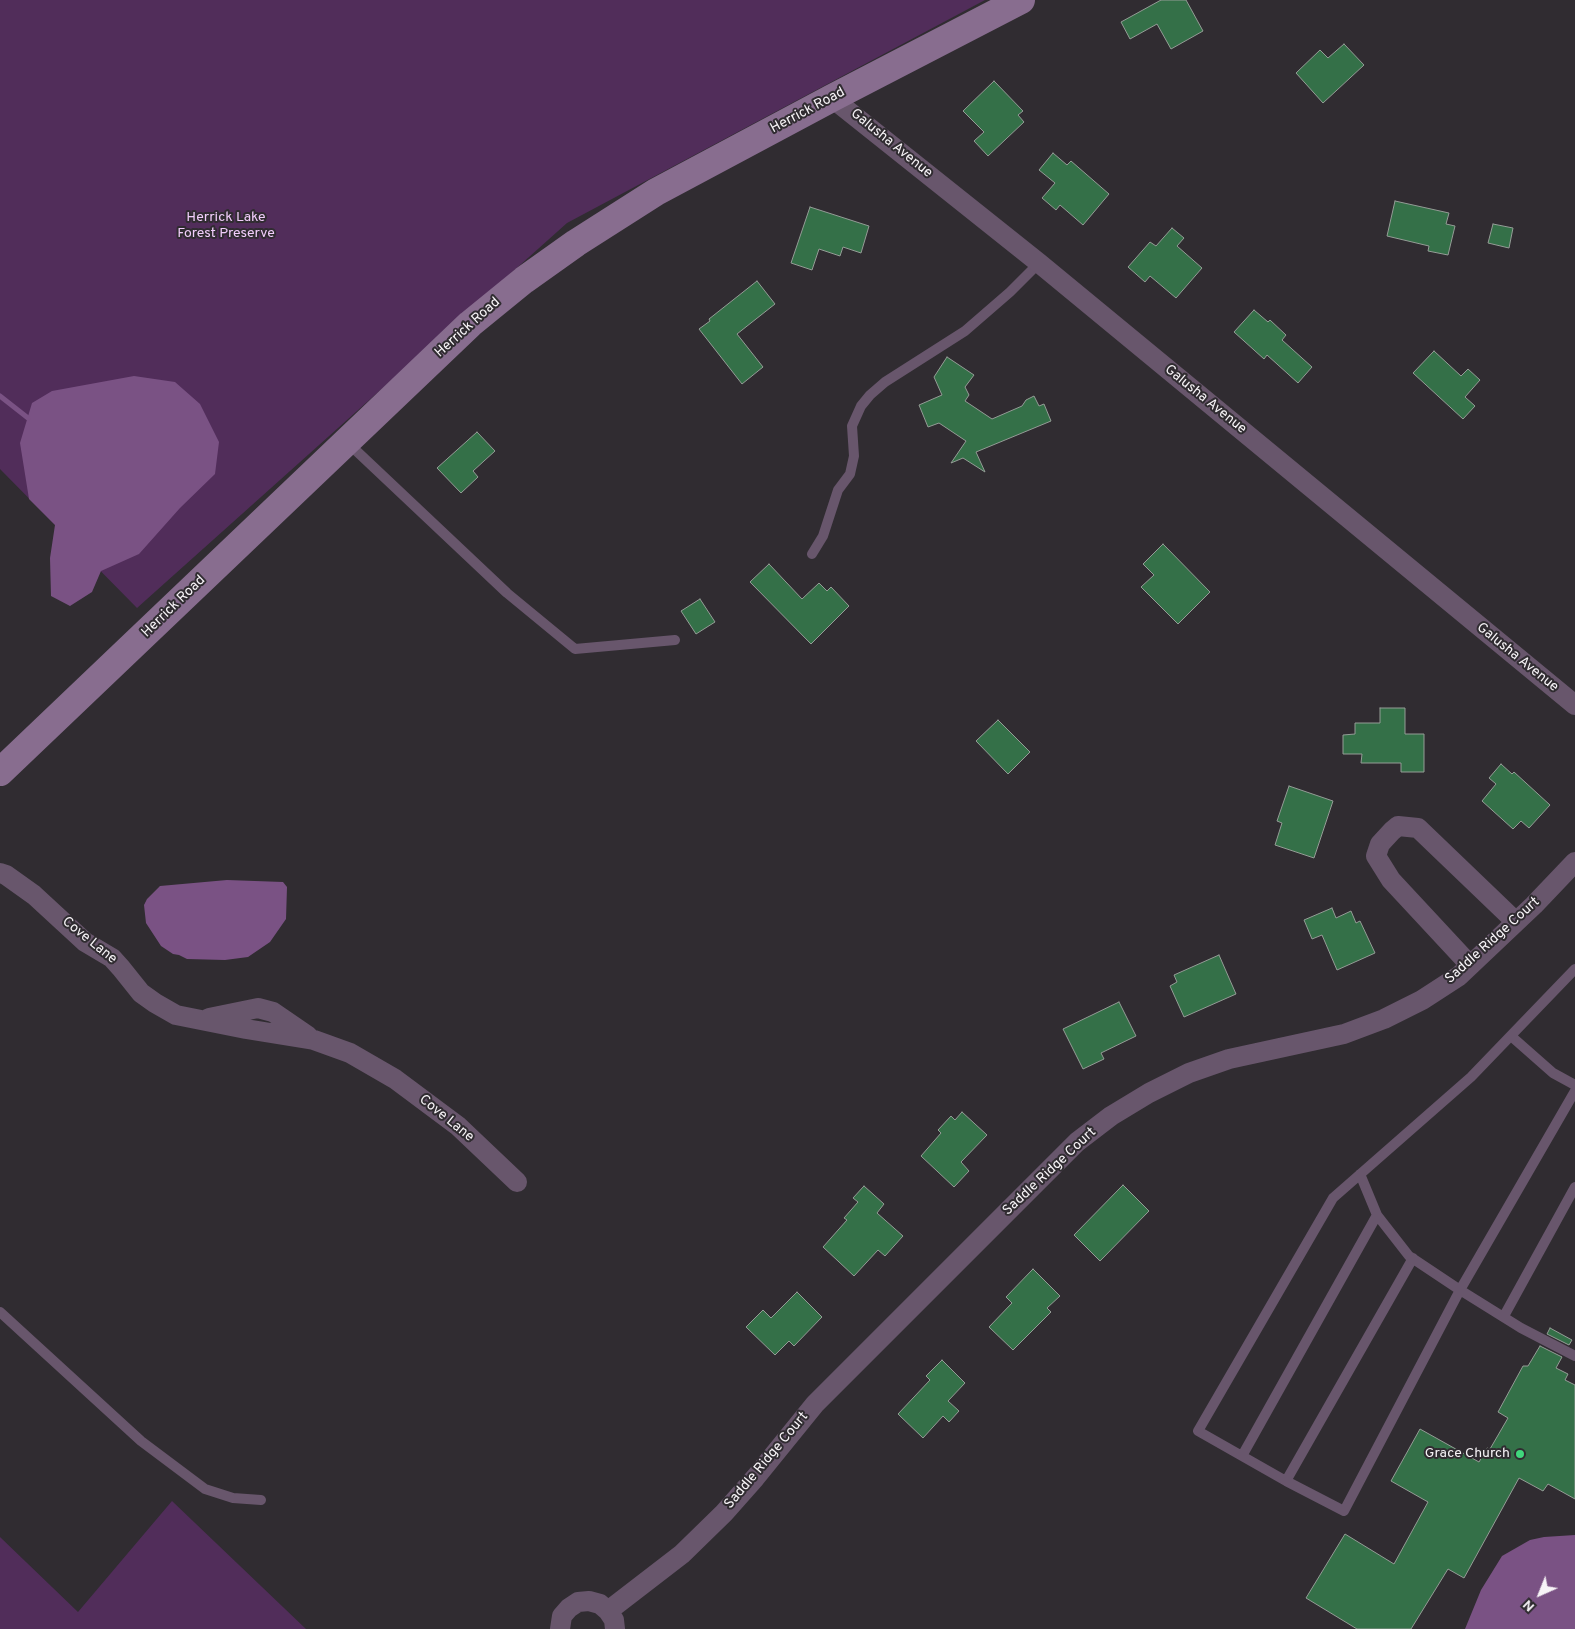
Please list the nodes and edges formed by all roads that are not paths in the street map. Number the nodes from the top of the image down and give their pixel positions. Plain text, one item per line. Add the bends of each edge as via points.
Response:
1 (1022, 0) edge
2 (832, 98) junction
3 (1039, 263) junction
4 (347, 442) junction
5 (812, 554) dead end
6 (675, 640) dead end
7 (1575, 705) edge
8 (0, 772) edge
9 (1575, 862) edge
10 (0, 873) edge
11 (1516, 922) junction
12 (1470, 965) junction
13 (1575, 968) edge
14 (1511, 1036) junction
15 (1575, 1085) edge
16 (1575, 1090) edge
17 (1360, 1174) junction
18 (517, 1182) dead end
19 (1575, 1187) edge
20 (1377, 1215) junction
21 (1413, 1258) junction
22 (1460, 1290) junction
23 (0, 1312) edge
24 (1504, 1316) junction
25 (1575, 1356) edge
26 (1242, 1456) junction
27 (1286, 1481) junction
28 (261, 1500) dead end
29 (612, 1620) edge
30 (560, 1629) edge

1 - 2 street, Herrick Road
2 - 3 street, Galusha Avenue
2 - 4 street, Herrick Road via 656,192 576,243 470,324
3 - 5 lane via 965,331 886,382 861,406 852,426 854,456 850,474 838,490 823,536
3 - 7 street, Galusha Avenue
4 - 6 lane via 507,593 575,649
4 - 8 street, Herrick Road
9 - 11 street, Saddle Ridge Court
10 - 18 street, Cove Lane via 34,895 85,942 112,958 141,993 155,1003 176,1015 314,1040 350,1053 395,1079 458,1126
11 - 12 street, Saddle Ridge Court
11 - 12 street via 1418,828 1398,826 1392,831 1380,844 1376,856 1391,880
12 - 29 street, Saddle Ridge Court via 1422,1000 1384,1019 1344,1034 1229,1060 1197,1071 1149,1093 1111,1116 1077,1142 815,1404 724,1513
13 - 14 lane
14 - 15 lane via 1553,1073
14 - 17 lane via 1471,1077
16 - 22 lane
17 - 20 lane
17 - 26 lane via 1333,1198 1198,1431
19 - 24 lane
20 - 21 lane
20 - 26 lane
21 - 22 lane
21 - 27 lane
22 - 24 lane
22 - 27 lane via 1344,1511
23 - 28 lane via 141,1441 205,1489 233,1498
24 - 25 lane
26 - 27 lane
29 - 30 street, Saddle Ridge Court via 600,1604 578,1602 562,1616

